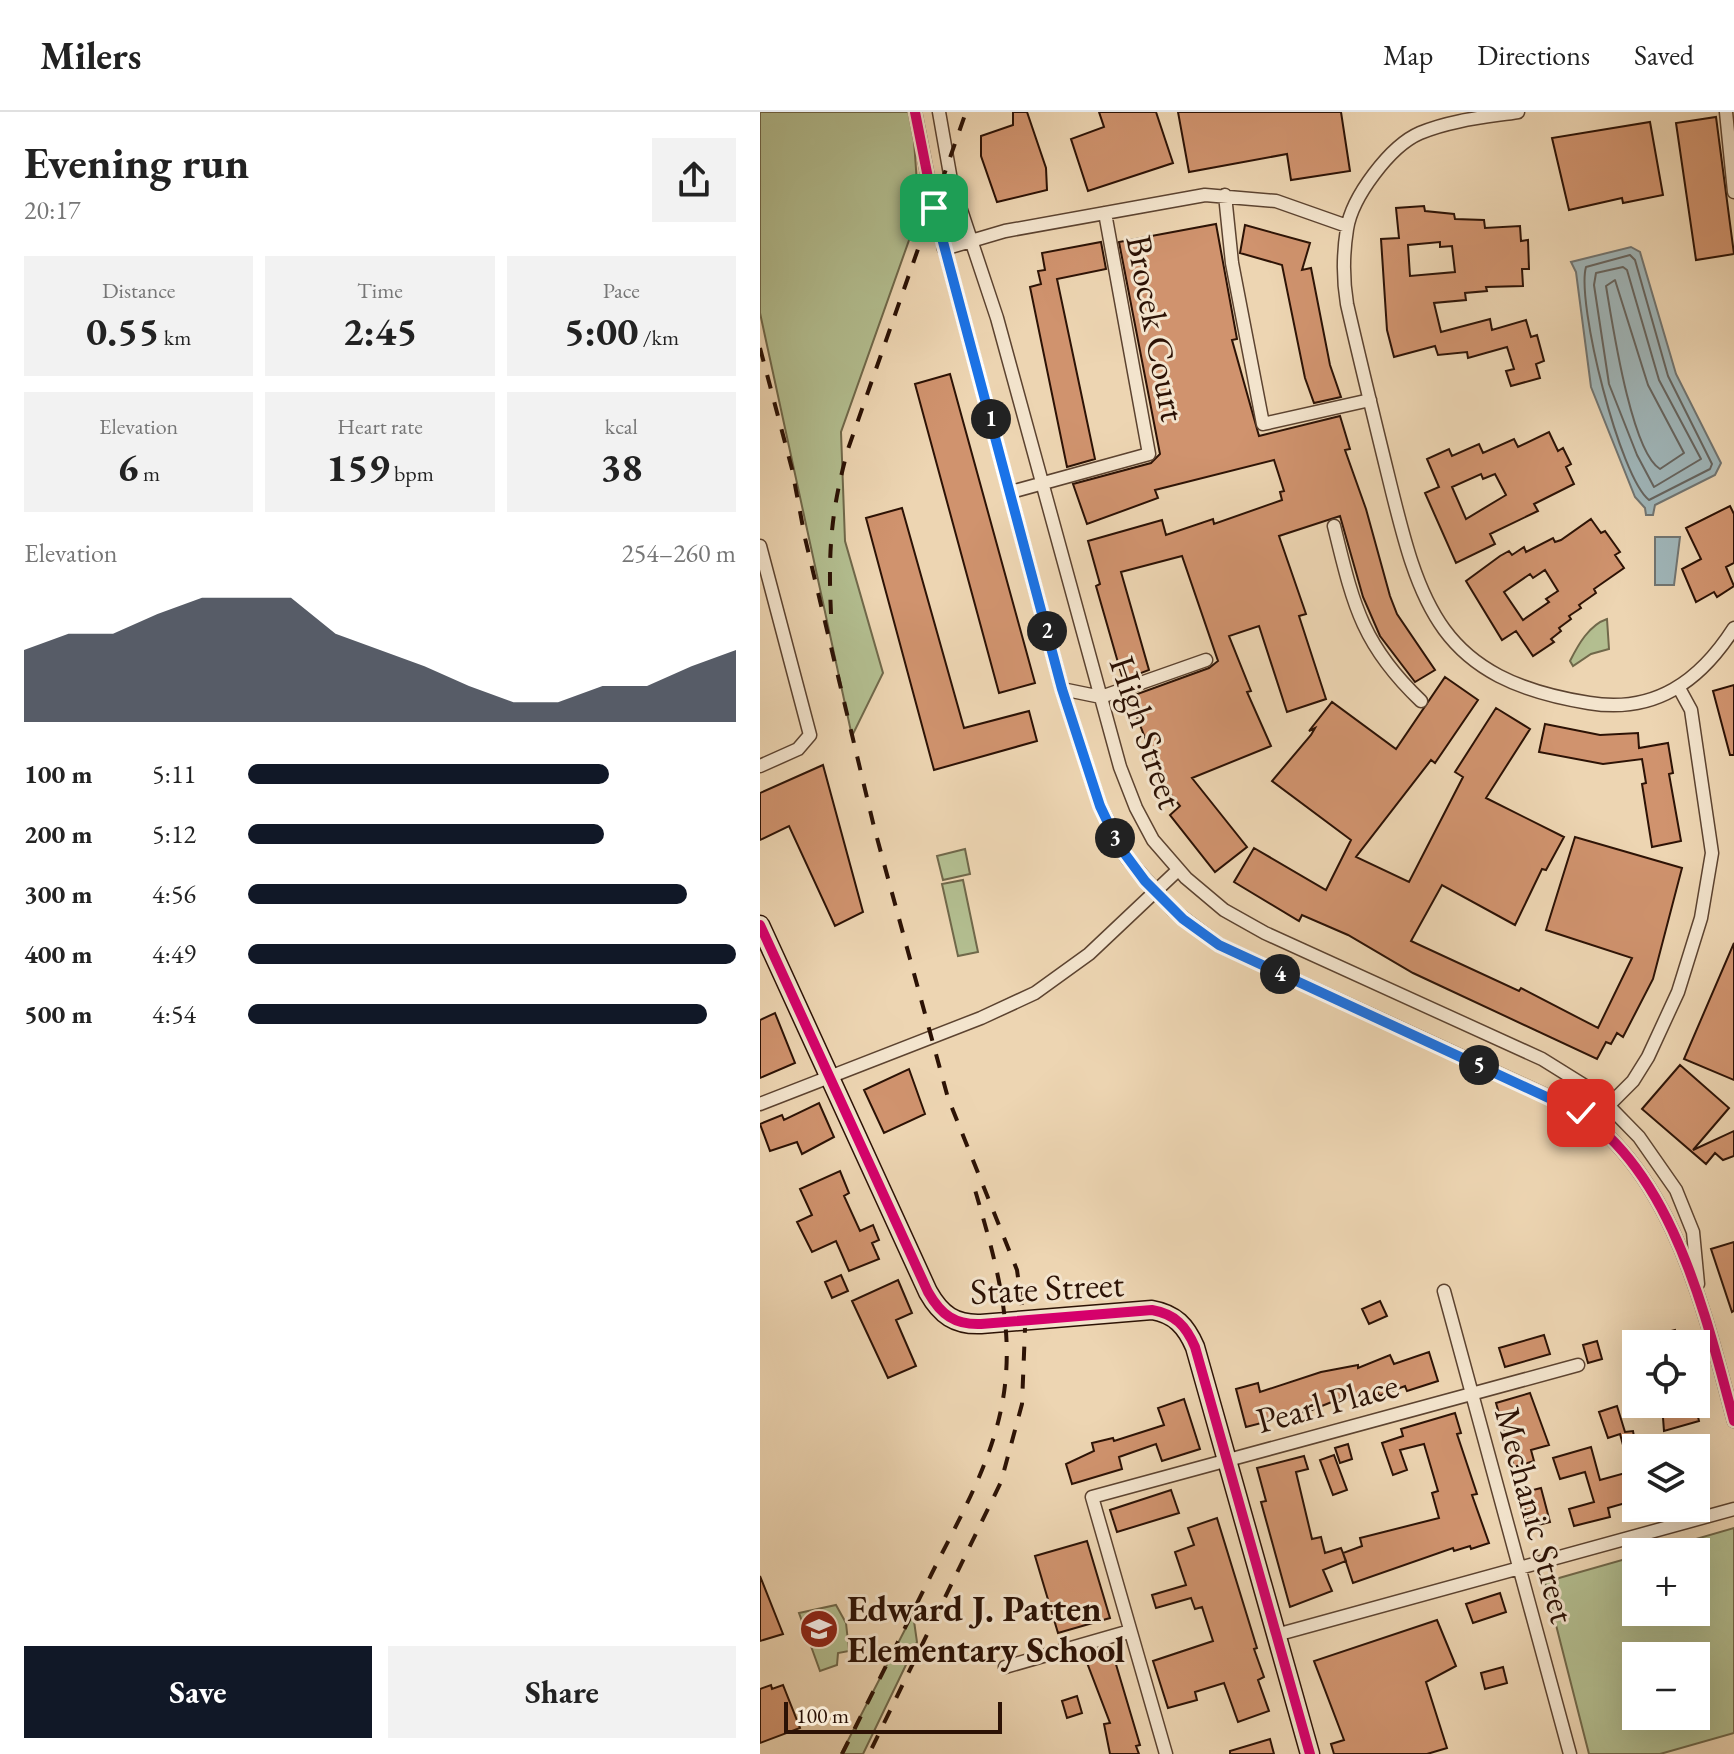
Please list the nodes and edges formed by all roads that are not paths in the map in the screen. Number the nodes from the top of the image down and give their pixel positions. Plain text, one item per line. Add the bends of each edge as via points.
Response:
1 (915, 112) edge
2 (939, 112) edge
3 (1518, 112) edge
4 (1726, 112) edge
5 (1734, 192) edge
6 (1225, 195) junction
7 (1105, 213) junction
8 (1347, 226) junction
9 (971, 240) junction
10 (944, 249) junction
11 (1370, 400) junction
12 (1042, 483) junction
13 (1011, 492) junction
14 (1334, 526) dead end
15 (760, 546) edge
16 (1734, 628) edge
17 (1206, 660) dead end
18 (1679, 688) junction
19 (1062, 689) junction
20 (1101, 697) junction
21 (1421, 701) dead end
22 (760, 766) edge
23 (1178, 870) junction
24 (1155, 892) junction
25 (760, 925) edge
26 (829, 1077) junction
27 (760, 1104) edge
28 (1610, 1105) junction
29 (1592, 1122) junction
30 (1698, 1287) junction
31 (1444, 1291) dead end
32 (1578, 1365) dead end
33 (1472, 1394) junction
34 (1734, 1421) edge
35 (1226, 1461) junction
36 (1734, 1509) edge
37 (1519, 1568) junction
38 (1130, 1631) junction
39 (1276, 1635) junction
40 (1005, 1667) dead end
41 (1166, 1754) edge
42 (1310, 1754) edge
43 (1570, 1754) edge

1 - 10 street, High Street
2 - 9 street, High Street via 948,166
3 - 8 street via 1419,134 1387,155
4 - 5 street
6 - 7 street
6 - 8 street via 1276,201
6 - 11 street via 1232,263 1263,424
7 - 9 street
7 - 12 street, Brocek Court via 1149,454
8 - 11 street via 1347,304
9 - 10 street
9 - 12 street, High Street
10 - 13 street, High Street
11 - 18 street via 1414,576 1431,612 1462,649 1515,683 1587,703 1634,704
12 - 13 street, Brocek Court
12 - 20 street, High Street
13 - 19 street, High Street
14 - 21 street via 1368,639
15 - 22 street via 810,729 808,740
16 - 18 street via 1709,664
17 - 20 street
18 - 28 street via 1691,710 1712,853 1704,905 1665,1023 1638,1074
19 - 20 street
19 - 24 street, High Street via 1106,821
20 - 23 street, High Street via 1136,808
23 - 24 street
23 - 28 street, High Street via 1214,903 1249,924 1556,1066
24 - 26 street via 1075,966 1035,993
24 - 29 street, High Street via 1194,928 1235,953 1561,1102
25 - 26 street, State Street
26 - 27 street
26 - 35 street, State Street via 943,1314 972,1325 1131,1310 1171,1316 1195,1347
28 - 29 street
28 - 30 street, High Street via 1649,1149 1683,1204 1697,1246
29 - 30 street, High Street via 1649,1188
30 - 34 street, High Street
31 - 33 street, Mechanic Street
32 - 33 street, Pearl Place
33 - 35 street, Pearl Place
33 - 37 street, Mechanic Street
35 - 38 street, Pearl Place via 1092,1497
35 - 39 street, State Street
36 - 37 street
37 - 39 street
37 - 43 street, Mechanic Street
38 - 40 street
38 - 41 street
39 - 42 street, State Street

